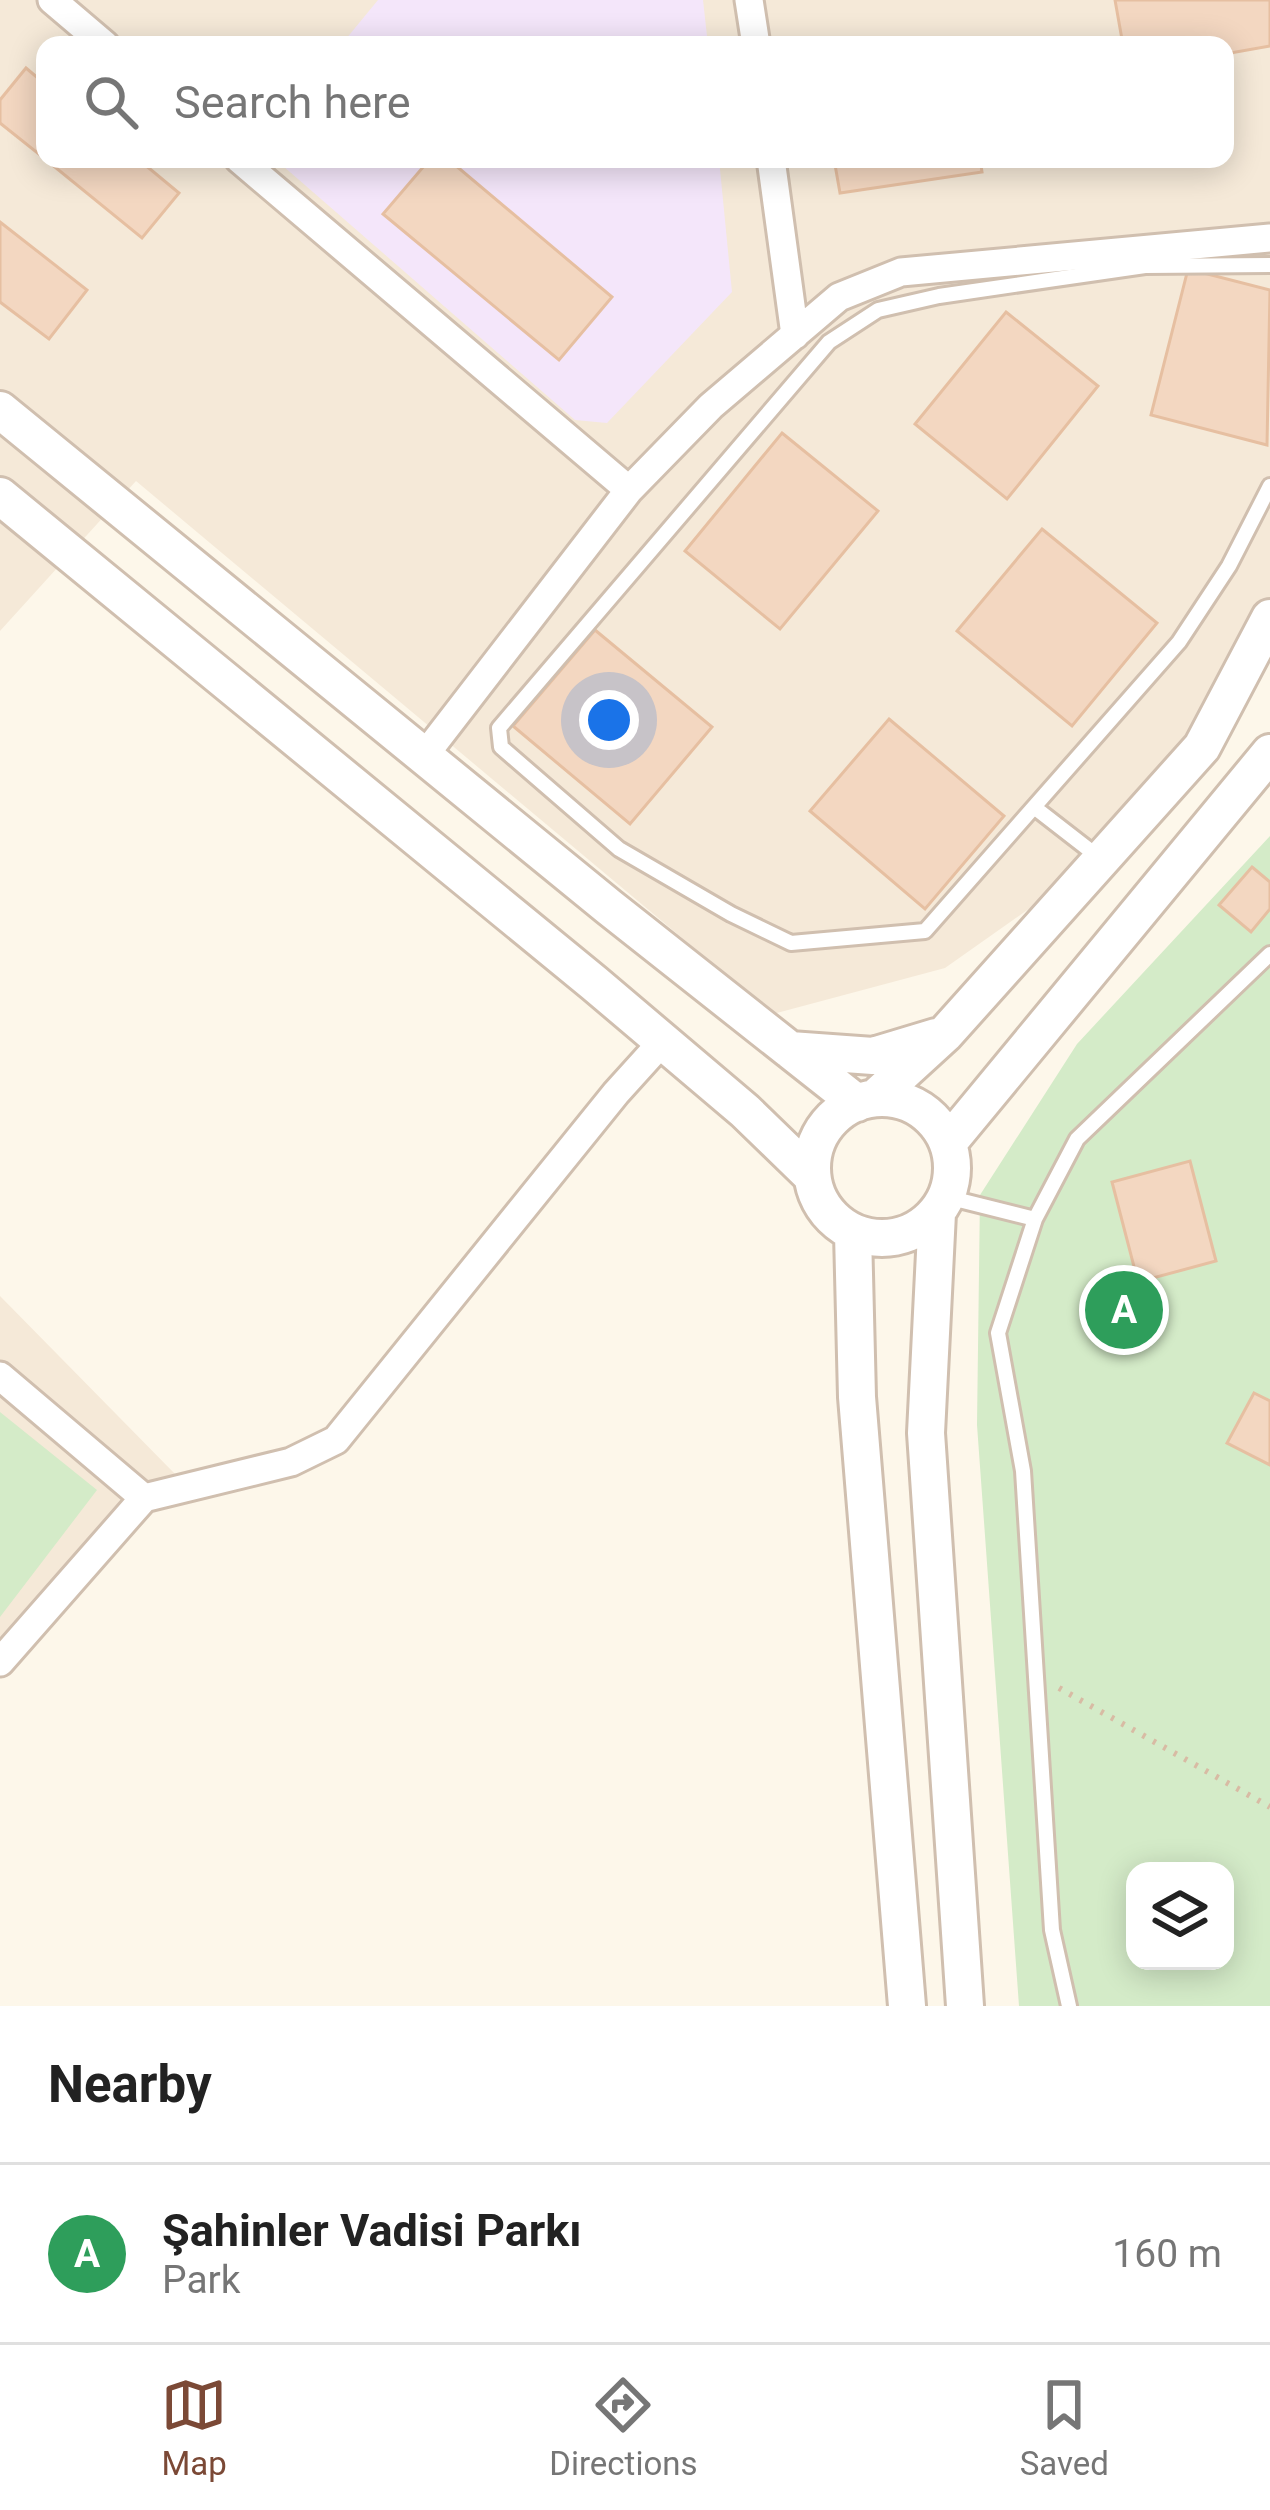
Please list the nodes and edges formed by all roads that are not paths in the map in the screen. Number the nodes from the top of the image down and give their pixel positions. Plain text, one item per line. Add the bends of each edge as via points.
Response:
1 (52, 0) edge
2 (749, 0) edge
3 (94, 36) edge
4 (754, 36) edge
5 (250, 168) edge
6 (772, 168) edge
7 (1270, 238) edge
8 (1270, 265) edge
9 (795, 335) junction
10 (0, 410) edge
11 (1270, 486) edge
12 (629, 490) junction
13 (0, 496) edge
14 (1270, 618) edge
15 (1270, 753) edge
16 (424, 756) junction
17 (1034, 807) junction
18 (1101, 860) junction
19 (1270, 954) edge
20 (945, 1034) junction
21 (663, 1042) junction
22 (790, 1050) junction
23 (866, 1101) junction
24 (948, 1143) junction
25 (812, 1175) junction
26 (942, 1205) junction
27 (1035, 1219) junction
28 (854, 1233) junction
29 (0, 1376) edge
30 (144, 1498) junction
31 (0, 1662) edge
32 (907, 2006) edge
33 (965, 2006) edge
34 (1069, 2006) edge

1 - 3 street
2 - 4 street
5 - 12 street
6 - 9 street
7 - 9 street via 901,272 839,298
8 - 17 lane via 1144,266 939,296 853,323 499,728 501,747 619,849 791,943 925,931
9 - 12 street
10 - 16 street
11 - 17 lane via 1179,642
12 - 16 street
13 - 21 street
14 - 18 street via 1202,747
15 - 24 street
16 - 22 street
17 - 18 lane
18 - 20 street
19 - 27 lane via 1077,1139
20 - 22 street via 873,1056
20 - 23 street
21 - 25 street
21 - 30 street via 336,1440 291,1462
22 - 23 street
23 - 24 street via 911,1104
23 - 25 street via 827,1124
24 - 26 street via 952,1179
25 - 28 street via 825,1210
26 - 27 lane
26 - 28 street via 907,1234
26 - 33 street via 926,1433
27 - 34 lane via 998,1333 1023,1471 1052,1930
28 - 32 street via 856,1397
29 - 30 street
30 - 31 street

